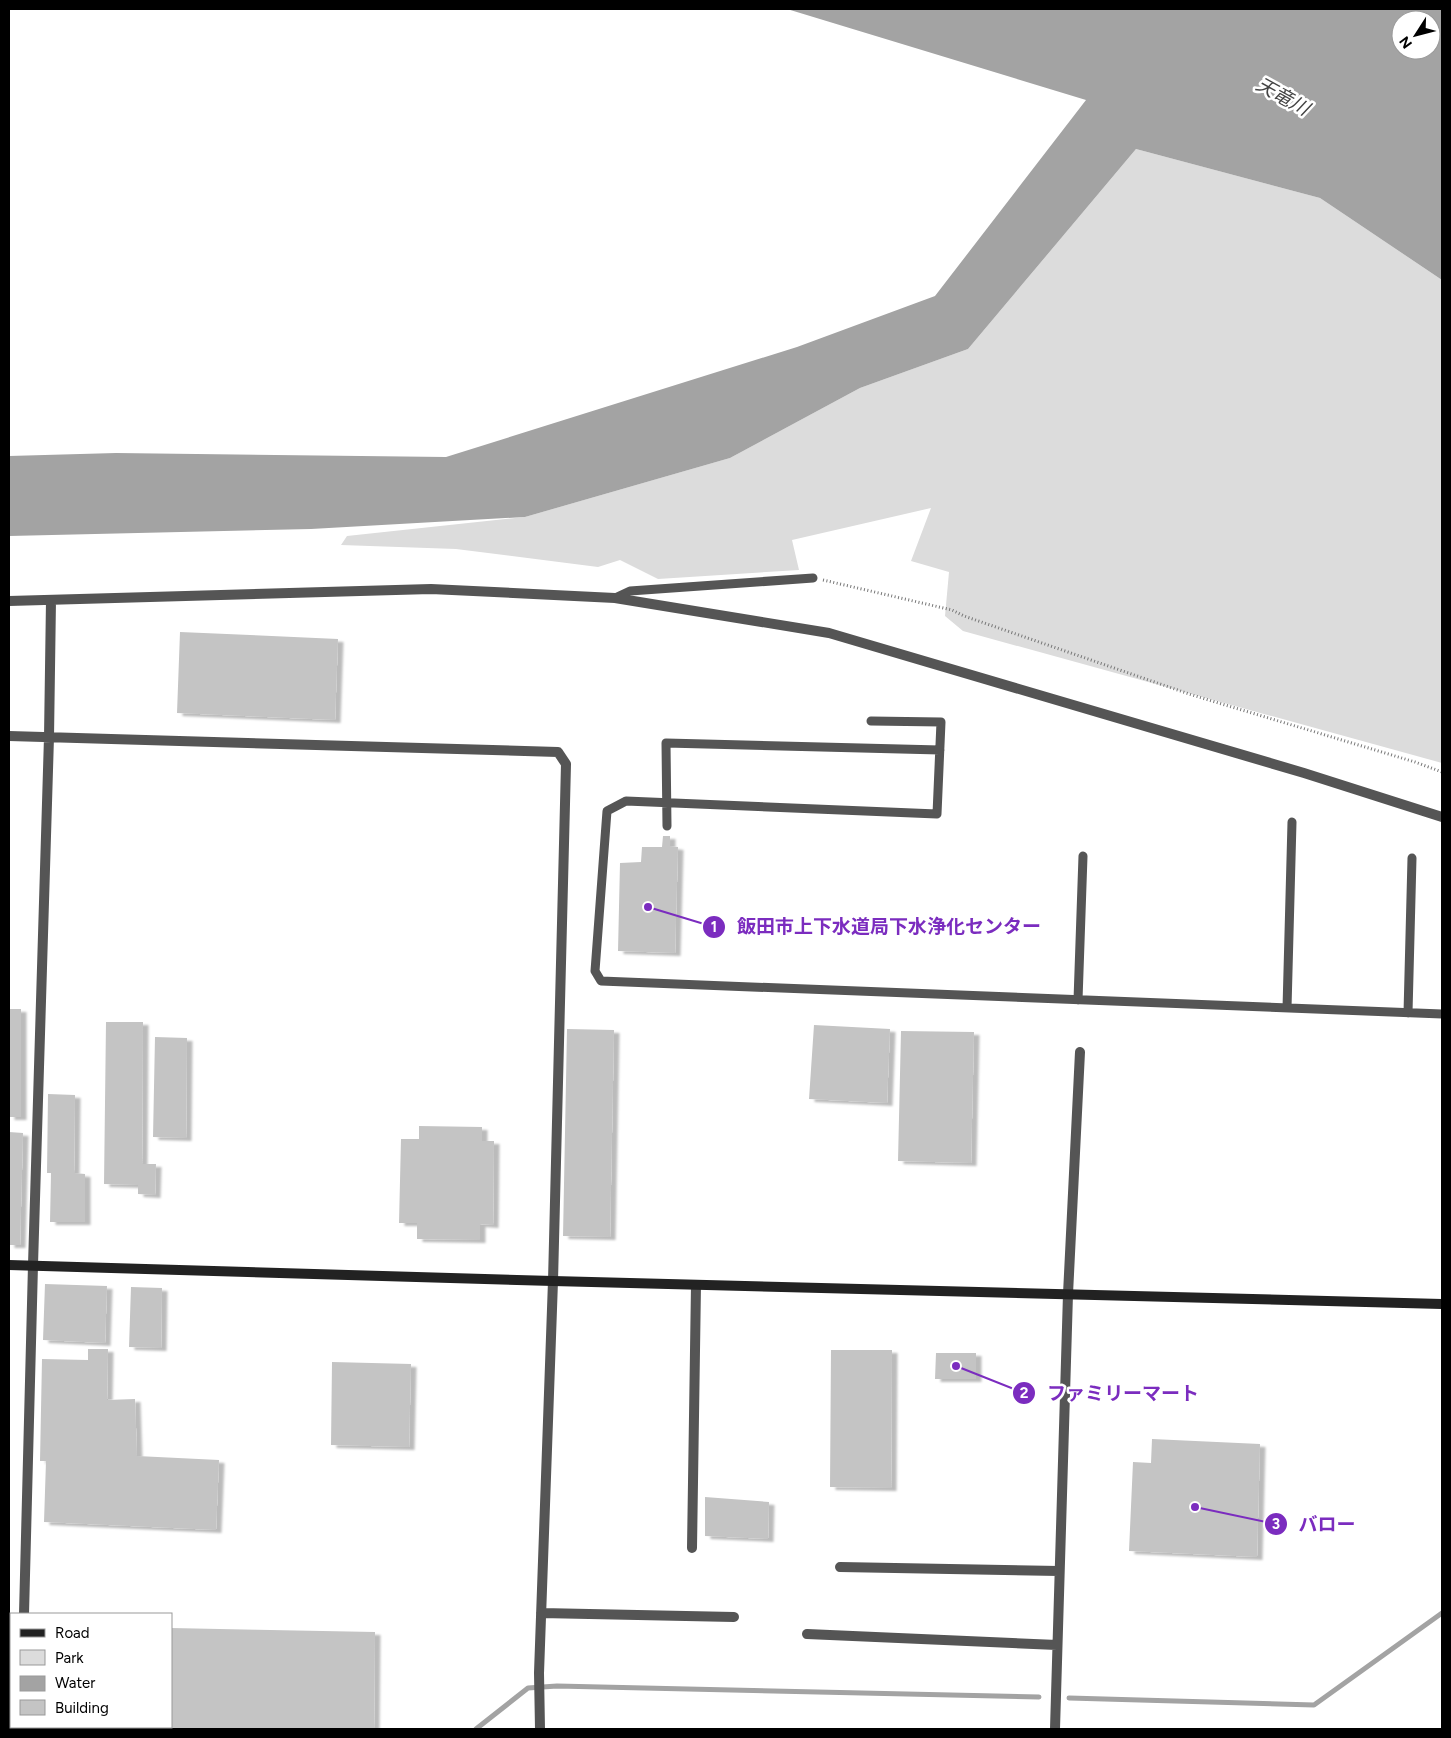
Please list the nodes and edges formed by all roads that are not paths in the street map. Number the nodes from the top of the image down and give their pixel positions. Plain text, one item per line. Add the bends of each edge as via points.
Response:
1 (813, 578) road end
2 (614, 598) junction
3 (9, 600) edge
4 (51, 600) junction
5 (871, 721) dead end
6 (9, 736) edge
7 (49, 737) junction
8 (940, 750) junction
9 (667, 802) junction
10 (1442, 817) edge
11 (1292, 822) dead end
12 (667, 826) dead end
13 (1083, 856) dead end
14 (1412, 858) dead end
15 (1078, 1000) junction
16 (1287, 1008) junction
17 (1408, 1012) junction
18 (1442, 1014) edge
19 (1080, 1052) dead end
20 (9, 1264) edge
21 (33, 1265) junction
22 (552, 1282) junction
23 (696, 1285) junction
24 (1068, 1294) junction
25 (1442, 1304) edge
26 (692, 1548) dead end
27 (840, 1567) dead end
28 (1059, 1571) junction
29 (24, 1613) edge
30 (541, 1613) junction
31 (734, 1617) dead end
32 (807, 1634) dead end
33 (1057, 1646) junction
34 (540, 1729) edge
35 (1055, 1729) edge

1 - 2 lane via 630,591
2 - 4 street via 431,588
2 - 10 street via 829,633
3 - 4 street
4 - 7 street
5 - 8 lane via 941,722
6 - 7 street
7 - 21 street
7 - 22 street via 558,752 566,764
8 - 9 lane via 666,743
8 - 9 lane via 937,814
9 - 12 lane
9 - 15 lane via 626,800 606,811 595,971 601,981
11 - 16 lane
13 - 15 lane
14 - 17 lane
15 - 16 lane
16 - 17 lane
17 - 18 lane
19 - 24 street
20 - 21 street
21 - 22 street
21 - 29 street
22 - 23 street
22 - 30 street
23 - 24 street
23 - 26 street
24 - 25 street
24 - 28 street
27 - 28 street
28 - 33 street
30 - 31 street
30 - 34 street
32 - 33 street
33 - 35 street

